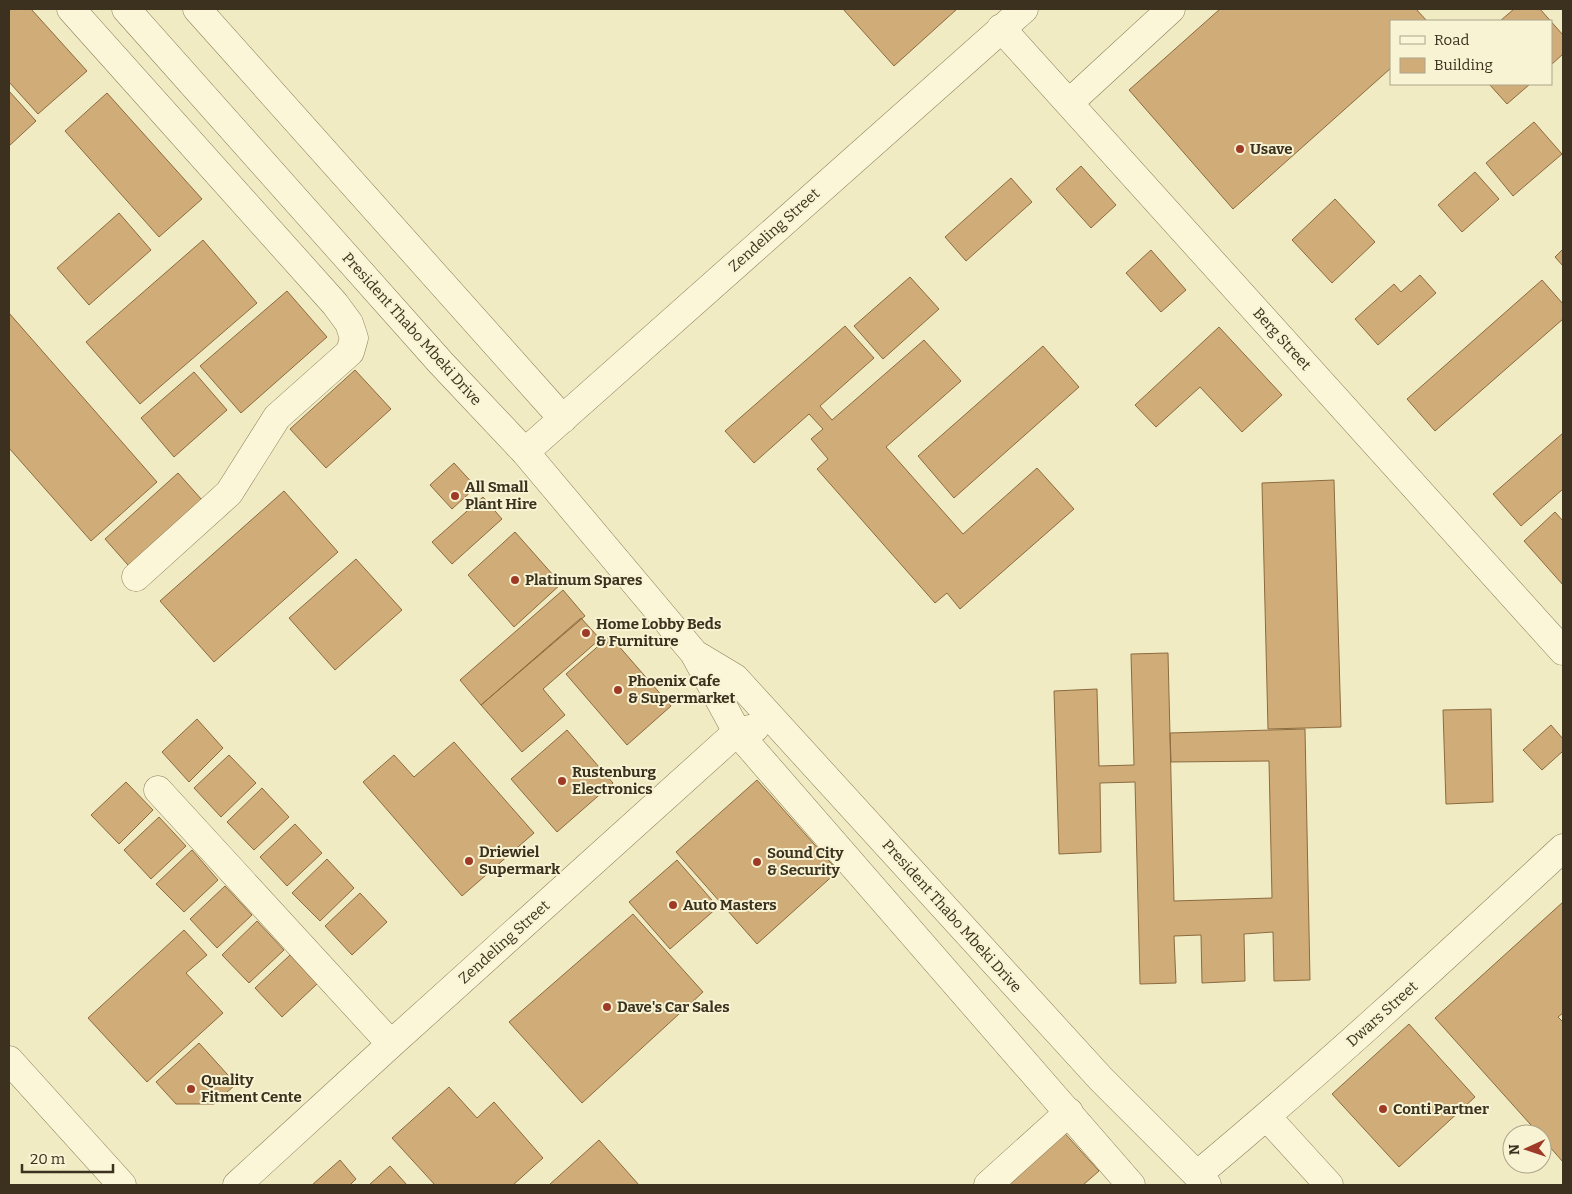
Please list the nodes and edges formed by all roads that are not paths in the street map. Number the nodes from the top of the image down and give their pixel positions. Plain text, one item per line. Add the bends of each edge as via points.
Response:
1 (70, 9) edge
2 (126, 9) edge
3 (197, 9) edge
4 (1024, 9) edge
5 (1171, 9) edge
6 (1001, 28) junction
7 (1069, 103) junction
8 (563, 418) junction
9 (525, 452) junction
10 (136, 577) dead end
11 (1563, 651) edge
12 (694, 653) junction
13 (785, 731) junction
14 (741, 736) junction
15 (158, 790) dead end
16 (1563, 848) edge
17 (391, 1044) junction
18 (9, 1060) edge
19 (1069, 1112) junction
20 (1268, 1117) junction
21 (1202, 1180) edge
22 (122, 1185) edge
23 (236, 1185) edge
24 (254, 1185) edge
25 (988, 1185) edge
26 (1131, 1185) edge
27 (1329, 1185) edge

1 - 10 street via 335,304 349,323 354,338 350,352 277,417 229,493
2 - 9 street, President Thabo Mbeki Drive via 441,363
3 - 8 street
4 - 6 street, Zendeling Street
5 - 7 street
6 - 7 street, Berg Street
6 - 8 street, Zendeling Street
7 - 11 street, Berg Street
8 - 9 street, Zendeling Street
9 - 12 street, President Thabo Mbeki Drive
12 - 13 street, President Thabo Mbeki Drive via 735,678
12 - 14 street, President Thabo Mbeki Drive
13 - 14 street, Zendeling Street via 760,726
13 - 21 street, President Thabo Mbeki Drive via 1101,1079
14 - 17 street, Zendeling Street
14 - 19 street, President Thabo Mbeki Drive
14 - 24 street
15 - 17 street
16 - 20 street, Dwars Street
17 - 23 street, Zendeling Street
18 - 22 street
19 - 25 street
19 - 26 street, President Thabo Mbeki Drive
20 - 21 street, Dwars Street
20 - 27 street

